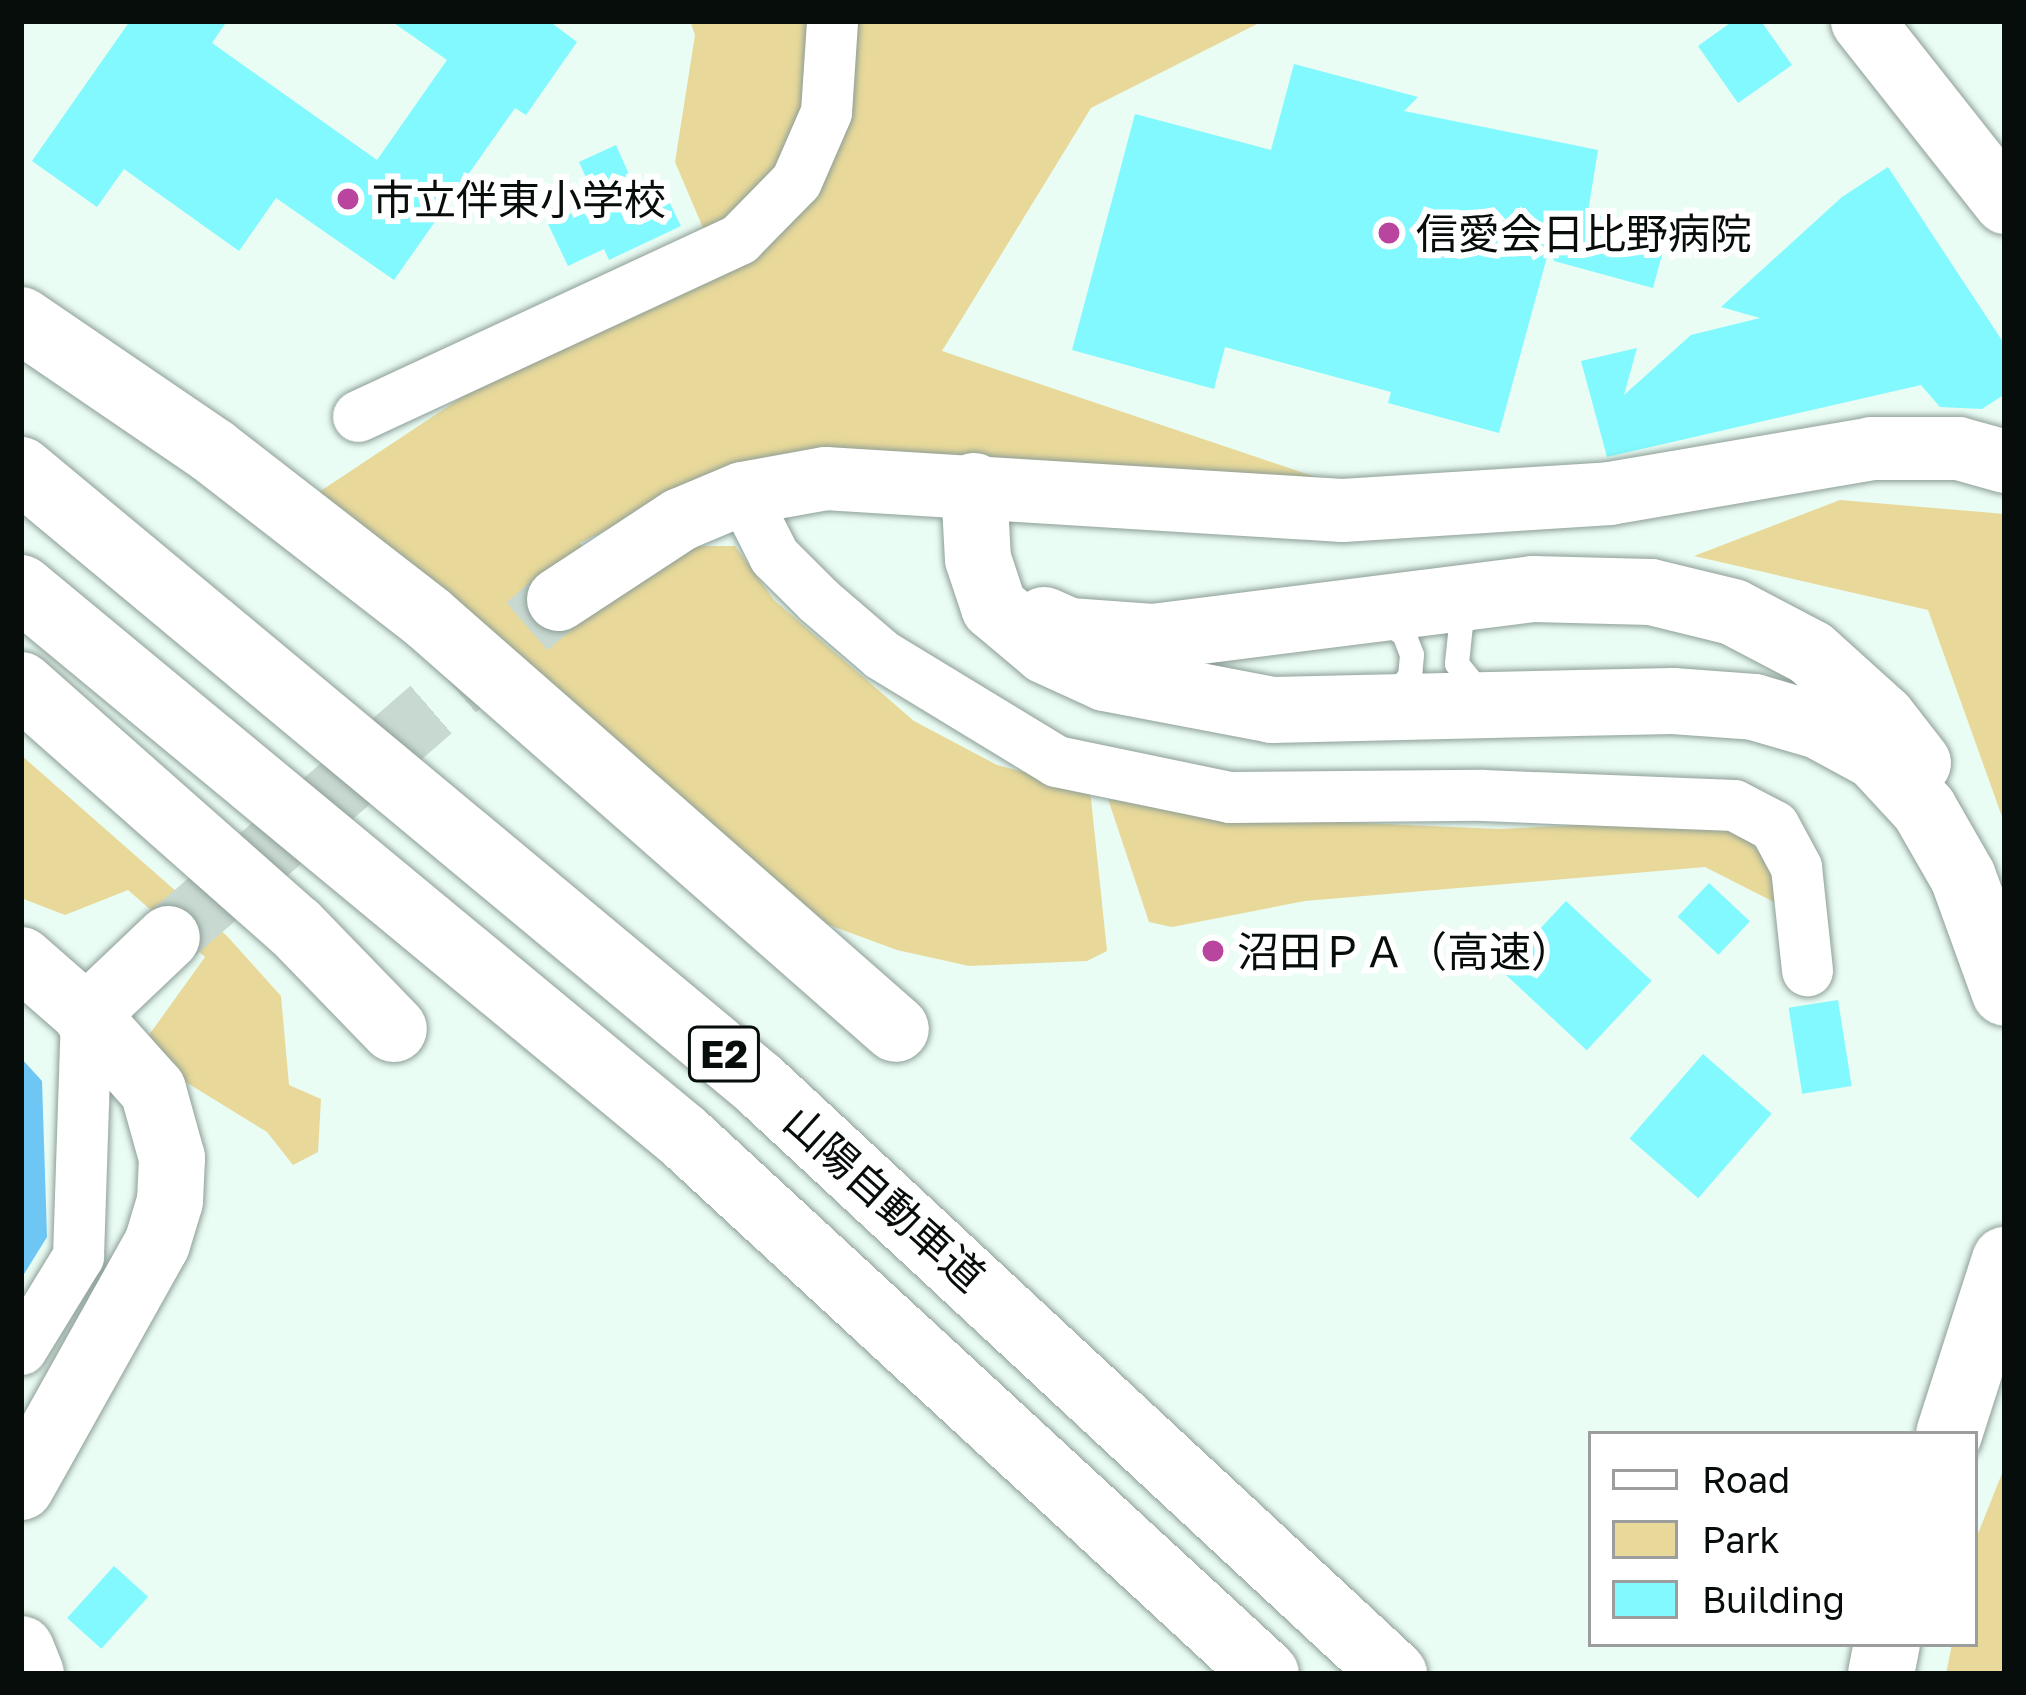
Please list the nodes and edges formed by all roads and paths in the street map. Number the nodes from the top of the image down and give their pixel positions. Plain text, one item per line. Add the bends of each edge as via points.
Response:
1 (832, 21) edge
2 (1862, 21) edge
3 (2005, 202) edge
4 (21, 320) edge
5 (358, 416) dead end
6 (2005, 460) edge
7 (21, 470) edge
8 (974, 486) junction
9 (742, 494) junction
10 (21, 588) edge
11 (1495, 594) junction
12 (558, 599) tunnel mouth
13 (1365, 611) junction
14 (21, 685) edge
15 (1505, 705) junction
16 (1375, 711) junction
17 (2005, 926) edge
18 (168, 938) tunnel mouth
19 (21, 958) edge
20 (1807, 970) dead end
21 (2005, 993) edge
22 (86, 1015) junction
23 (394, 1029) dead end
24 (896, 1029) dead end
25 (2005, 1260) edge
26 (2005, 1332) edge
27 (21, 1348) edge
28 (1950, 1431) edge
29 (1970, 1431) edge
30 (21, 1436) edge
31 (21, 1487) edge
32 (21, 1649) edge
33 (31, 1674) edge
34 (1266, 1674) edge
35 (1394, 1674) edge

1 - 5 street via 826,112 796,181 739,239
2 - 3 street
4 - 24 highway via 213,451 427,617
6 - 8 street via 1958,448 1871,448 1609,493 1342,510
7 - 35 highway, 山陽自動車道 / E2 via 758,1084
8 - 9 street via 825,478
8 - 13 highway via 986,560 998,580 1029,611 1069,631 1153,637
8 - 16 highway via 983,581 994,607 1046,651 1105,678 1219,705
9 - 12 street via 618,553
9 - 20 street via 775,556 818,600 883,655 1056,761 1230,797 1483,795 1734,806 1774,826 1796,867
10 - 34 highway, E2 via 683,1136
11 - 13 highway
11 - 15 lane via 1461,625 1457,664 1481,694
11 - 17 highway via 1612,588 1691,599 1811,653 1883,718 1928,776 1966,836
13 - 16 lane via 1404,634 1412,655 1410,676
14 - 23 highway via 295,927
15 - 16 highway
15 - 21 highway via 1754,707 1819,726 1876,757 1945,842
18 - 22 street
19 - 22 street
22 - 27 street via 78,1256
22 - 30 highway via 145,1110 150,1205
22 - 31 highway via 153,1090 172,1158 170,1201 157,1244
25 - 28 highway
26 - 29 highway
32 - 33 highway

